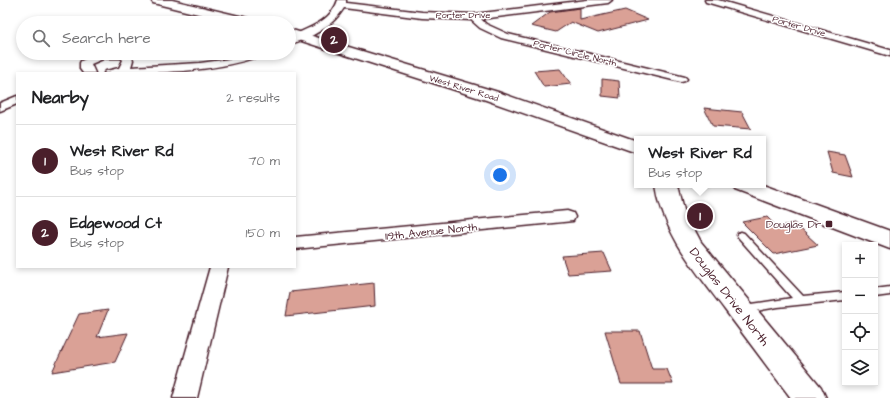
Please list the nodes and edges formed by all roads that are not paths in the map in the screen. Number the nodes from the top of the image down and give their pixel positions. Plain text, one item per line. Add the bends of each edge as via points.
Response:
1 (157, 0) edge
2 (608, 0) edge
3 (709, 0) edge
4 (341, 3) edge
5 (222, 16) edge
6 (474, 17) junction
7 (296, 35) edge
8 (296, 38) edge
9 (890, 53) edge
10 (90, 60) edge
11 (128, 60) edge
12 (236, 60) edge
13 (230, 62) junction
14 (124, 71) junction
15 (88, 72) edge
16 (117, 72) edge
17 (225, 72) edge
18 (681, 79) dead end
19 (16, 100) edge
20 (0, 107) edge
21 (634, 146) edge
22 (667, 188) edge
23 (751, 188) edge
24 (567, 217) dead end
25 (741, 235) dead end
26 (890, 240) edge
27 (296, 243) edge
28 (219, 268) edge
29 (890, 291) edge
30 (878, 293) edge
31 (842, 296) edge
32 (801, 301) junction
33 (741, 310) junction
34 (185, 398) edge
35 (810, 398) edge

1 - 5 main road
2 - 6 street, Porter Drive
3 - 9 street, Porter Drive
4 - 6 street, Porter Drive via 422,15
4 - 7 street via 339,10 330,20
6 - 18 street, Porter Circle North via 483,26 499,34
8 - 21 main road, West River Road via 518,104
10 - 15 street via 85,63
11 - 14 street
12 - 13 street
13 - 14 street
13 - 17 street
14 - 16 street
19 - 20 street
22 - 33 main road, Douglas Drive North via 678,224 692,248
23 - 26 main road
24 - 27 street, 119th Avenue North
25 - 32 lane
28 - 34 street
29 - 30 lane
31 - 32 lane
32 - 33 lane
33 - 35 main road, Douglas Drive North

